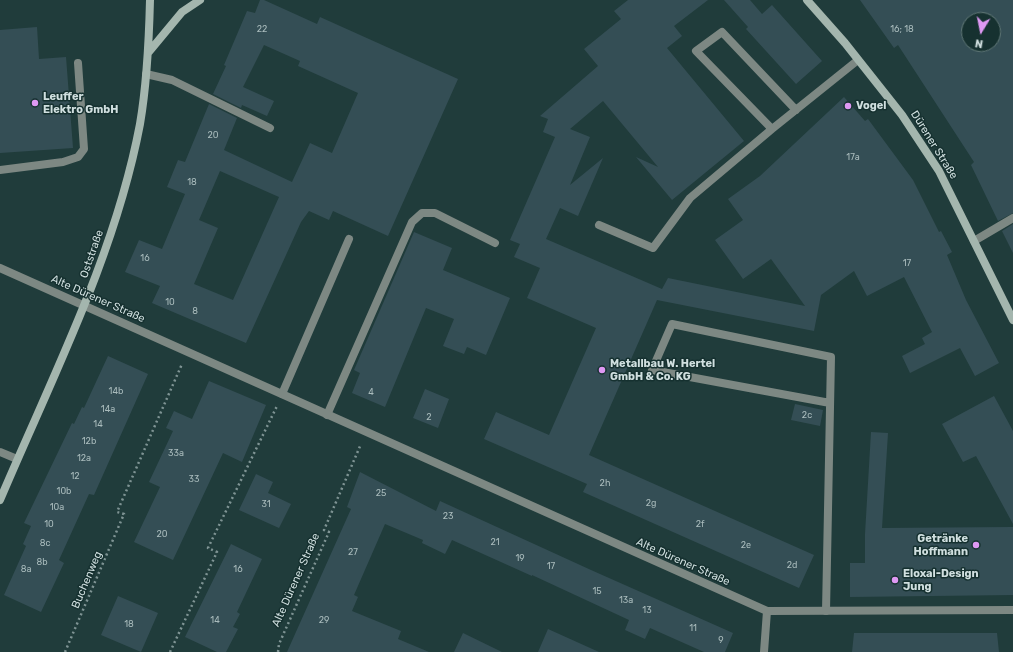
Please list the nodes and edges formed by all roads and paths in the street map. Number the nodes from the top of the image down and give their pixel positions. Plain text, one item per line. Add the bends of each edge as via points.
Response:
1 (150, 0) edge
2 (200, 0) edge
3 (807, 0) edge
4 (148, 53) junction
5 (858, 60) junction
6 (78, 63) dead end
7 (146, 74) junction
8 (796, 110) junction
9 (270, 128) dead end
10 (772, 129) junction
11 (0, 170) edge
12 (1013, 218) edge
13 (599, 225) dead end
14 (349, 240) dead end
15 (974, 241) junction
16 (495, 243) dead end
17 (0, 268) edge
18 (85, 305) junction
19 (1013, 320) edge
20 (188, 351) junction
21 (282, 394) junction
22 (830, 403) junction
23 (327, 414) junction
24 (366, 432) junction
25 (0, 452) edge
26 (17, 459) junction
27 (0, 500) edge
28 (1013, 610) edge
29 (767, 611) junction
30 (826, 611) junction
31 (66, 652) edge
32 (170, 652) edge
33 (278, 652) edge
34 (764, 652) edge

1 - 4 main road, Oststraße
2 - 4 main road via 182,12
3 - 5 main road, Dürener Straße
4 - 7 main road, Oststraße
5 - 8 street
5 - 15 main road, Dürener Straße via 902,115 939,171
6 - 11 street via 85,138 84,149 78,158
7 - 9 street via 172,80
7 - 18 main road, Oststraße via 140,122 126,184
8 - 10 street
8 - 10 street via 722,32 696,51
10 - 13 street via 690,198 653,248
12 - 15 street
14 - 21 street
15 - 19 main road, Dürener Straße
16 - 23 street via 434,213 422,213 412,222
17 - 18 street, Alte Dürener Straße
18 - 20 street, Alte Dürener Straße
18 - 26 main road, Oststraße
20 - 21 street, Alte Dürener Straße
20 - 31 path, Buchenweg via 117,512 124,514
21 - 23 street, Alte Dürener Straße
21 - 32 path via 208,548 217,552
22 - 22 street via 831,357 672,324 652,370
22 - 30 street
23 - 24 street, Alte Dürener Straße
24 - 29 street, Alte Dürener Straße
24 - 33 path, Alte Dürener Straße via 324,530 329,532 279,644
25 - 26 street
26 - 27 main road, Oststraße
28 - 30 street, Alte Dürener Straße
29 - 30 street, Alte Dürener Straße
29 - 34 street

